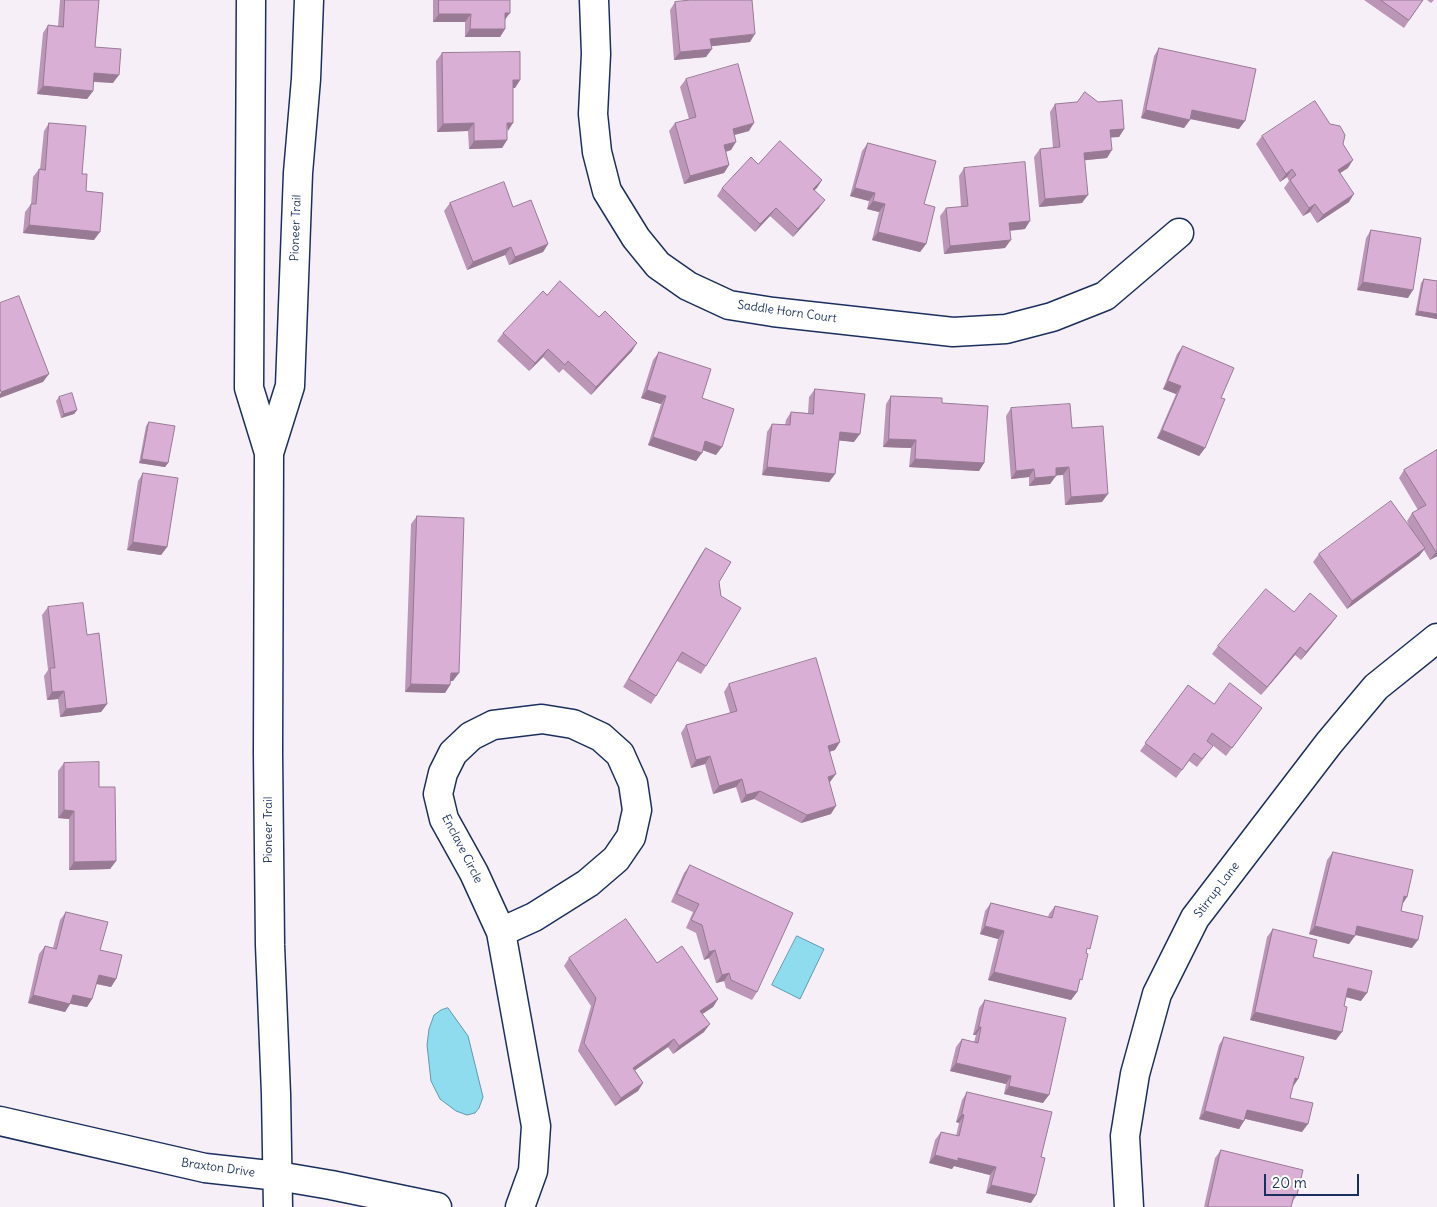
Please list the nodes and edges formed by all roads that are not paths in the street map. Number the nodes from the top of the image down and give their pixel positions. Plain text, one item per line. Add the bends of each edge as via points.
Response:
1 (251, 0) edge
2 (309, 0) edge
3 (594, 0) edge
4 (1180, 233) dead end
5 (269, 453) junction
6 (1437, 638) edge
7 (501, 932) junction
8 (0, 1121) edge
9 (278, 1176) junction
10 (278, 1207) edge
11 (437, 1207) edge
12 (520, 1207) edge
13 (1129, 1207) edge

1 - 5 street, Pioneer Trail via 249,388
2 - 5 street, Pioneer Trail via 290,386
3 - 4 street, Saddle Horn Court via 593,114 597,152 607,191 636,238 658,265 688,286 729,305 953,332 1006,329 1052,317 1105,296
5 - 9 street, Pioneer Trail via 270,945
6 - 13 street, Stirrup Lane via 1376,687 1195,918 1157,994 1135,1074 1125,1136
7 - 7 street, Enclave Circle via 444,819 438,794 452,753 471,736 492,725 542,718 573,724 602,736 620,754 633,783 637,810 631,837 616,859 588,883 534,917
7 - 12 street, Enclave Circle via 536,1126 532,1171
8 - 9 street, Braxton Drive via 205,1168
9 - 10 street, Pioneer Trail
9 - 11 street, Braxton Drive

